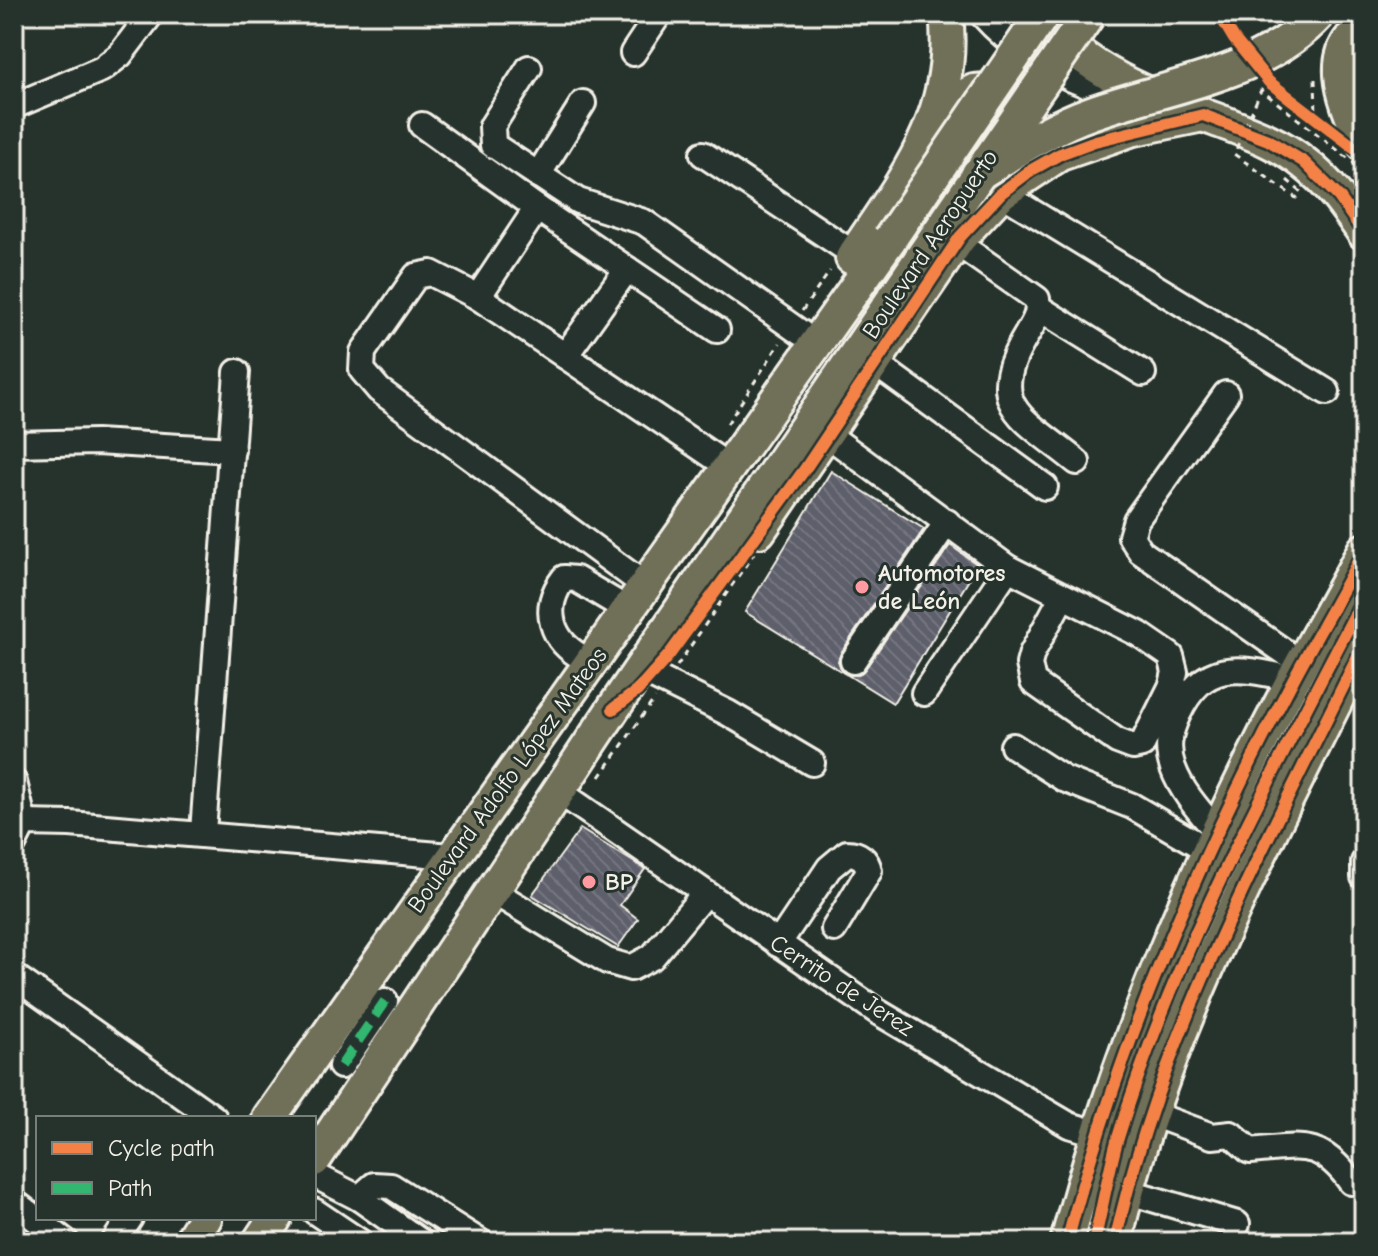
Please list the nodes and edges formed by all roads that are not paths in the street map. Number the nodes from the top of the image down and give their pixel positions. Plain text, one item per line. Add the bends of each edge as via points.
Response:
1 (151, 14) edge
2 (659, 14) edge
3 (946, 14) edge
4 (982, 14) edge
5 (1089, 14) edge
6 (1319, 14) edge
7 (1046, 20) edge
8 (1364, 28) edge
9 (633, 53) dead end
10 (529, 68) dead end
11 (583, 103) dead end
12 (14, 106) edge
13 (939, 109) junction
14 (1203, 115) junction
15 (422, 125) dead end
16 (703, 154) dead end
17 (1362, 156) edge
18 (538, 175) junction
19 (990, 184) junction
20 (537, 208) junction
21 (920, 228) dead end
22 (1364, 233) edge
23 (959, 240) junction
24 (849, 251) junction
25 (627, 269) junction
26 (478, 297) junction
27 (1039, 308) junction
28 (717, 330) dead end
29 (796, 330) junction
30 (565, 356) junction
31 (876, 364) junction
32 (237, 372) dead end
33 (1143, 373) dead end
34 (1327, 392) dead end
35 (1226, 394) dead end
36 (828, 435) junction
37 (14, 444) edge
38 (232, 450) junction
39 (712, 455) junction
40 (758, 462) junction
41 (1077, 462) dead end
42 (1045, 487) dead end
43 (947, 522) junction
44 (1364, 550) edge
45 (1008, 568) junction
46 (627, 591) junction
47 (1062, 597) junction
48 (1363, 648) edge
49 (585, 659) junction
50 (853, 661) dead end
51 (1298, 672) junction
52 (653, 676) junction
53 (924, 693) dead end
54 (570, 694) junction
55 (613, 709) junction
56 (1013, 746) dead end
57 (812, 763) dead end
58 (14, 782) edge
59 (561, 793) junction
60 (203, 832) junction
61 (19, 833) edge
62 (1215, 843) junction
63 (451, 856) junction
64 (1364, 862) edge
65 (1364, 877) edge
66 (494, 892) junction
67 (705, 893) junction
68 (834, 929) dead end
69 (778, 944) junction
70 (14, 976) edge
71 (385, 1001) dead end
72 (341, 1066) dead end
73 (1149, 1113) junction
74 (211, 1116) edge
75 (270, 1116) edge
76 (316, 1130) edge
77 (1097, 1135) junction
78 (1140, 1146) junction
79 (316, 1157) edge
80 (316, 1176) edge
81 (1351, 1182) dead end
82 (1126, 1191) junction
83 (359, 1198) junction
84 (14, 1202) edge
85 (316, 1212) edge
86 (36, 1219) edge
87 (37, 1220) edge
88 (129, 1220) edge
89 (204, 1220) edge
90 (256, 1220) edge
91 (274, 1220) edge
92 (1237, 1224) dead end
93 (66, 1242) edge
94 (114, 1242) edge
95 (190, 1242) edge
96 (241, 1242) edge
97 (259, 1242) edge
98 (360, 1242) edge
99 (421, 1242) edge
100 (480, 1242) edge
101 (1067, 1242) edge
102 (1115, 1242) edge

1 - 12 street via 120,55 102,69
2 - 9 street
3 - 13 main road via 947,59
4 - 14 street via 1012,44 1094,88
5 - 19 main road, Boulevard Aeropuerto, bridge
6 - 19 main road, bridge via 1276,51 1052,130
7 - 14 main road via 1127,85
7 - 40 main road, Boulevard Aeropuerto, bridge
8 - 17 main road via 1343,50 1341,68
10 - 18 street via 490,132 493,145
11 - 18 street
13 - 23 main road via 985,88 999,89 1011,98 1016,112 1011,150
13 - 24 main road via 919,155
14 - 19 main road via 1130,130
14 - 22 main road via 1268,140 1304,162 1339,197
15 - 20 street
16 - 24 street
18 - 29 street via 578,201 644,222
19 - 23 main road
19 - 34 street
19 - 40 main road, Boulevard Aeropuerto, bridge
20 - 25 street
20 - 26 street
21 - 40 street
23 - 27 street via 1032,293
23 - 31 main road
24 - 29 main road
25 - 28 street
25 - 30 street
26 - 30 street
26 - 46 street via 431,273 416,276 363,352 367,380
27 - 33 street
27 - 41 street via 1008,365 1008,398 1016,411
29 - 39 main road
30 - 39 street
31 - 36 main road
31 - 42 street
32 - 38 street
35 - 51 street via 1136,520 1131,537 1141,552
36 - 43 street
36 - 52 main road
37 - 38 street via 96,442
38 - 60 street
39 - 46 main road
40 - 54 main road, Boulevard Adolfo López Mateos
40 - 55 main road, Boulevard Adolfo López Mateos
40 - 76 street via 515,839
43 - 45 street
43 - 50 street
44 - 51 main road
45 - 47 street
45 - 53 street
46 - 49 main road
46 - 49 street via 564,578 551,596 551,622 571,652
47 - 47 street via 1139,634 1171,656 1172,685 1142,745 1117,741 1033,682 1032,653
48 - 73 main road via 1241,896
49 - 54 main road
51 - 62 main road
51 - 62 street via 1233,669 1198,682 1186,698 1170,732 1169,756
52 - 55 main road
52 - 57 street
54 - 63 main road, Boulevard Adolfo López Mateos
55 - 59 main road, Boulevard Adolfo López Mateos
56 - 62 street via 1064,779
58 - 61 street
59 - 66 main road, Boulevard Adolfo López Mateos
59 - 67 street, Cerrito de Jerez
60 - 61 street
60 - 63 street
62 - 77 main road via 1141,1008
63 - 75 main road, Boulevard Adolfo López Mateos
64 - 65 street
66 - 67 street via 617,966 631,968 652,957
66 - 79 main road, Boulevard Adolfo López Mateos
67 - 69 street, Cerrito de Jerez
68 - 69 street via 869,871 855,853 829,868
69 - 77 street, Cerrito de Jerez via 1007,1090
70 - 74 street
71 - 72 street
73 - 78 main road
73 - 81 street via 1212,1136 1231,1134 1250,1151 1322,1151
77 - 78 street, Cerrito de Jerez
77 - 101 main road
78 - 82 main road
80 - 83 street
82 - 92 street
82 - 102 main road
83 - 99 street
83 - 100 street via 374,1185 391,1186
84 - 86 street
85 - 98 street
87 - 93 street
88 - 94 street
89 - 95 main road
90 - 96 street
91 - 97 main road

